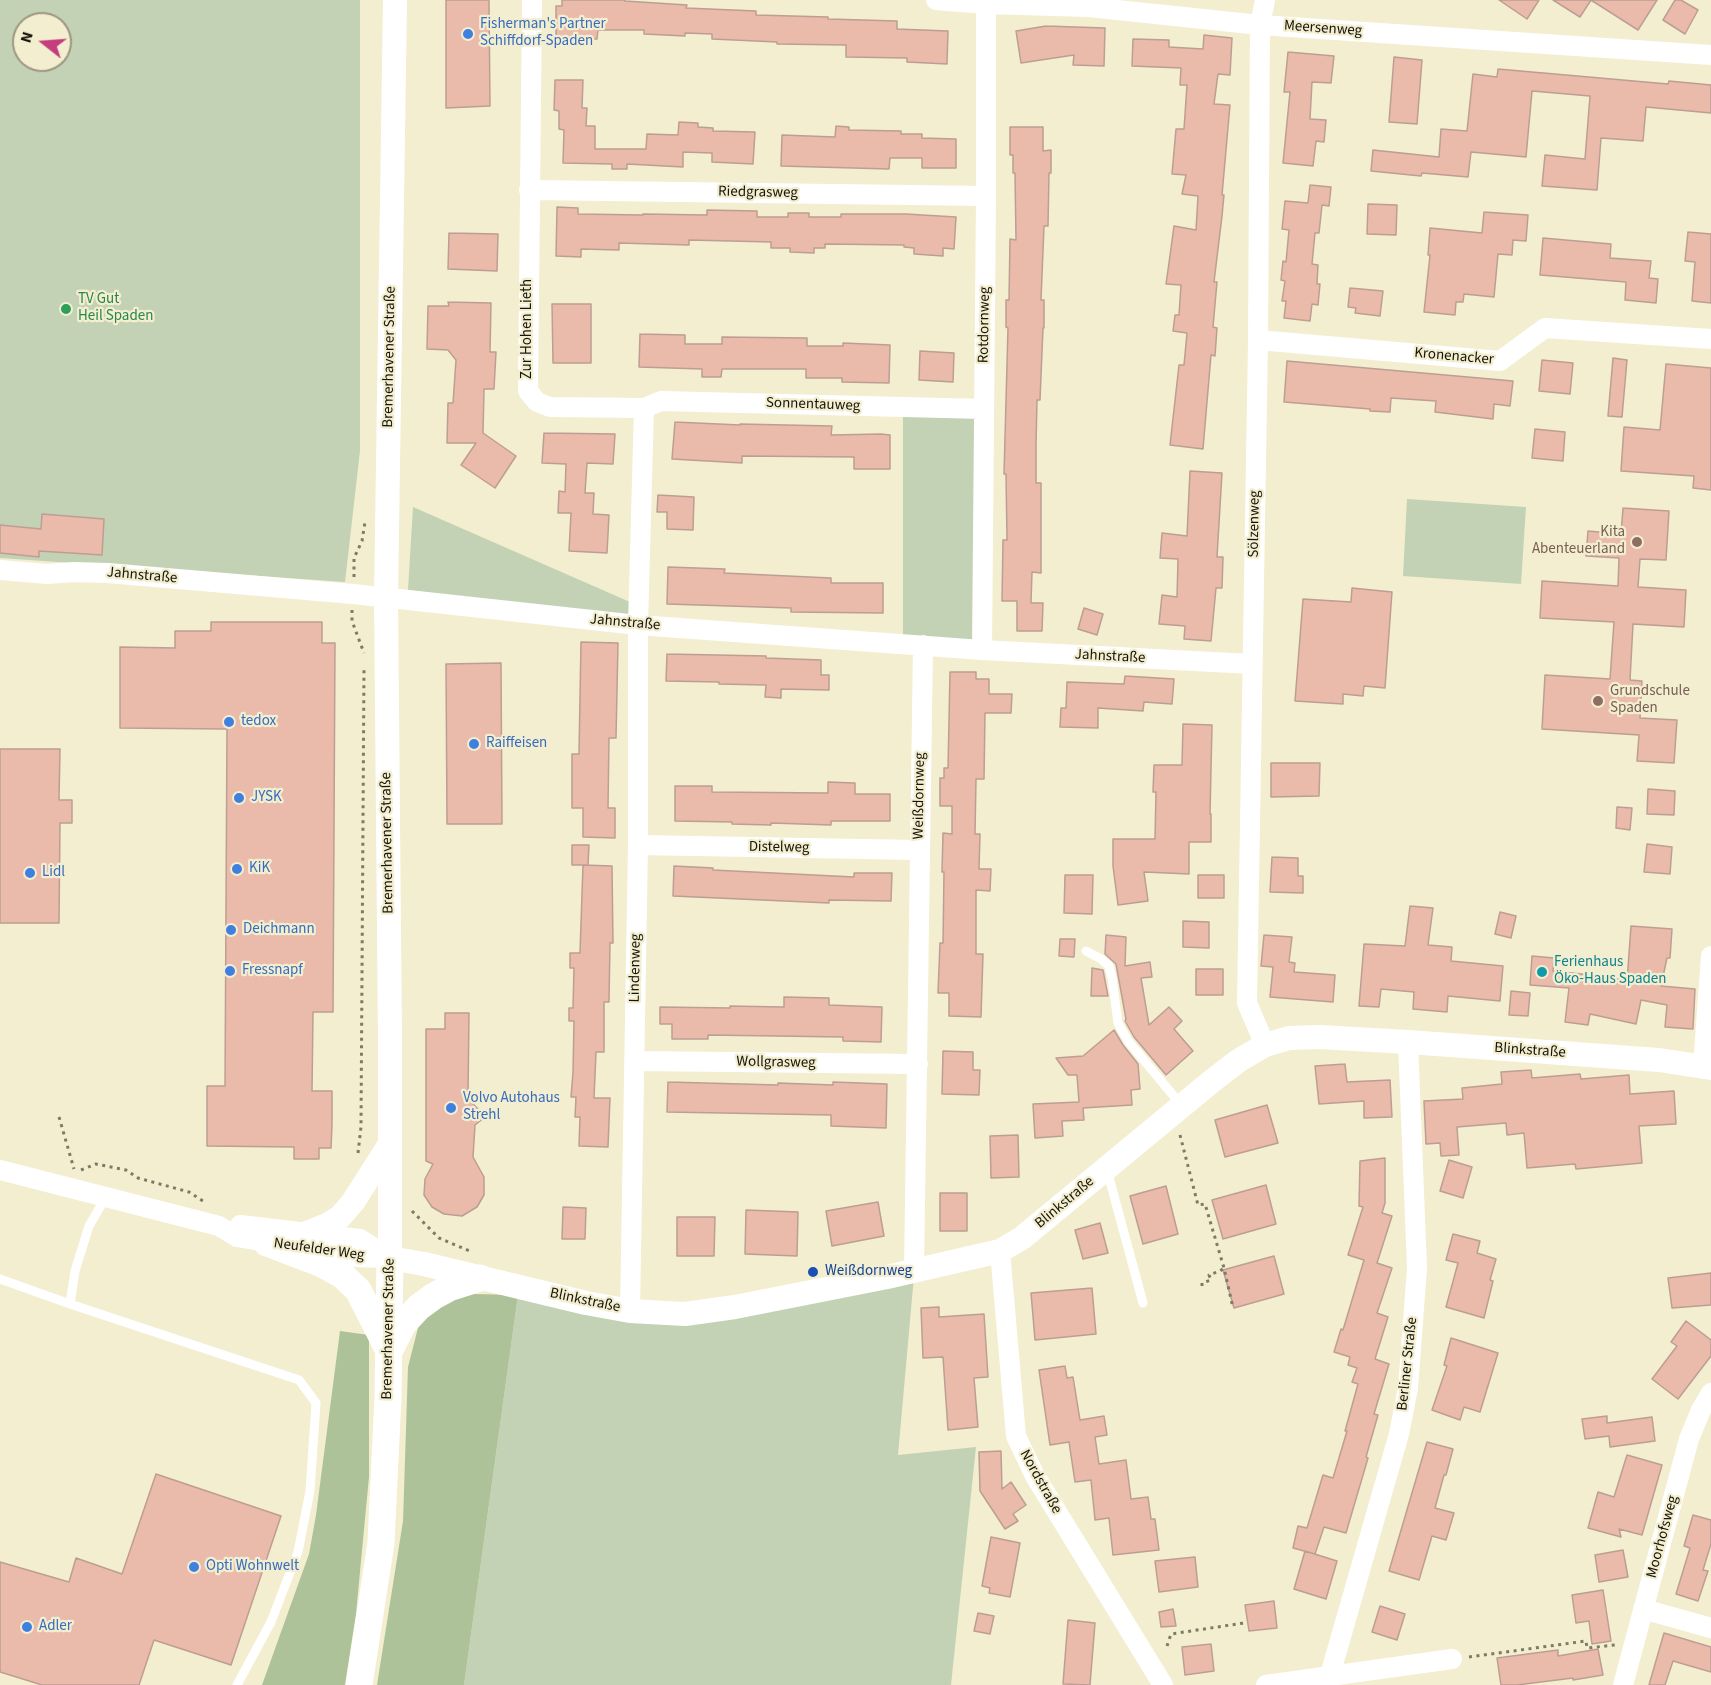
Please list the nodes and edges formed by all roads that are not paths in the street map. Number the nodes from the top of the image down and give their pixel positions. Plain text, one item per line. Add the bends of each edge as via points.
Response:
1 (395, 0) edge
2 (532, 0) edge
3 (936, 0) edge
4 (1264, 0) edge
5 (986, 2) edge
6 (1260, 25) junction
7 (1711, 55) edge
8 (529, 190) junction
9 (987, 196) junction
10 (1711, 339) edge
11 (1258, 340) junction
12 (644, 408) junction
13 (984, 409) junction
14 (0, 570) edge
15 (386, 597) junction
16 (638, 625) junction
17 (923, 645) junction
18 (982, 650) junction
19 (1252, 664) junction
20 (638, 845) junction
21 (920, 850) junction
22 (1086, 951) dead end
23 (1711, 956) edge
24 (1408, 1042) junction
25 (1266, 1045) junction
26 (634, 1061) junction
27 (918, 1064) junction
28 (1707, 1067) edge
29 (1178, 1109) junction
30 (390, 1144) junction
31 (1107, 1168) junction
32 (0, 1170) edge
33 (106, 1197) junction
34 (219, 1226) junction
35 (307, 1233) junction
36 (267, 1243) junction
37 (1000, 1251) junction
38 (390, 1258) junction
39 (914, 1271) junction
40 (480, 1278) junction
41 (0, 1279) edge
42 (1143, 1303) dead end
43 (70, 1304) junction
44 (630, 1311) junction
45 (389, 1351) junction
46 (1711, 1393) edge
47 (1643, 1609) junction
48 (1711, 1628) edge
49 (1452, 1659) road end
50 (1330, 1675) junction
51 (237, 1685) edge
52 (359, 1685) edge
53 (1163, 1685) edge
54 (1266, 1685) edge
55 (1623, 1685) edge

1 - 15 street, Bremerhavener Straße
2 - 8 street, Zur Hohen Lieth
3 - 5 street, Meersenweg
4 - 6 street, Sölzenweg
5 - 6 street, Meersenweg via 1089,7
5 - 9 street, Rotdornweg
6 - 7 street, Meersenweg
6 - 11 street, Sölzenweg
8 - 9 street, Riedgrasweg
8 - 12 street, Zur Hohen Lieth via 528,391 537,402 550,407
9 - 13 street, Rotdornweg
10 - 11 street, Kronenacker via 1545,328 1500,361
11 - 19 street, Sölzenweg
12 - 13 street, Sonnentauweg via 662,401
12 - 16 street
13 - 18 street, Rotdornweg
14 - 15 street, Jahnstraße via 108,573
15 - 16 street, Jahnstraße
15 - 30 street, Bremerhavener Straße
16 - 17 street, Jahnstraße
16 - 20 street, Lindenweg
17 - 18 street, Jahnstraße
17 - 21 street, Weißdornweg
18 - 19 street, Jahnstraße
19 - 25 street, Sölzenweg via 1246,1003
20 - 21 street, Distelweg
20 - 26 street, Lindenweg
21 - 27 street, Weißdornweg
22 - 29 lane via 1109,966 1118,1023
23 - 28 street
24 - 25 street, Blinkstraße via 1318,1037 1289,1038
24 - 28 street, Blinkstraße
24 - 50 street, Berliner Straße via 1417,1268 1408,1388 1399,1434
25 - 29 street, Blinkstraße via 1238,1061
26 - 27 street, Wollgrasweg
26 - 44 street, Lindenweg
27 - 39 street, Weißdornweg
29 - 31 street, Blinkstraße
30 - 35 street via 340,1217
30 - 38 street, Bremerhavener Straße
31 - 37 street, Blinkstraße via 1022,1238
31 - 42 lane
32 - 33 street, Neufelder Weg
33 - 34 street, Neufelder Weg
33 - 43 lane via 89,1226
34 - 35 street, Neufelder Weg via 235,1224
34 - 36 street, Neufelder Weg via 237,1237
35 - 38 street, Neufelder Weg via 360,1239
36 - 38 street, Neufelder Weg via 353,1257
36 - 45 main road via 342,1275 358,1290
37 - 39 street, Blinkstraße
37 - 53 street, Nordstraße via 1016,1436 1035,1476
38 - 40 street, Blinkstraße
38 - 45 main road, Bremerhavener Straße
39 - 44 street, Blinkstraße via 686,1314
40 - 44 street, Blinkstraße
40 - 45 main road via 449,1288 419,1307 403,1324
41 - 43 lane
43 - 51 lane via 299,1380 316,1403 310,1491 298,1552 272,1622
45 - 52 main road, Bremerhavener Straße via 381,1543
46 - 47 street, Moorhofsweg via 1689,1439
47 - 48 street
47 - 55 street, Moorhofsweg
49 - 50 street
50 - 54 street

